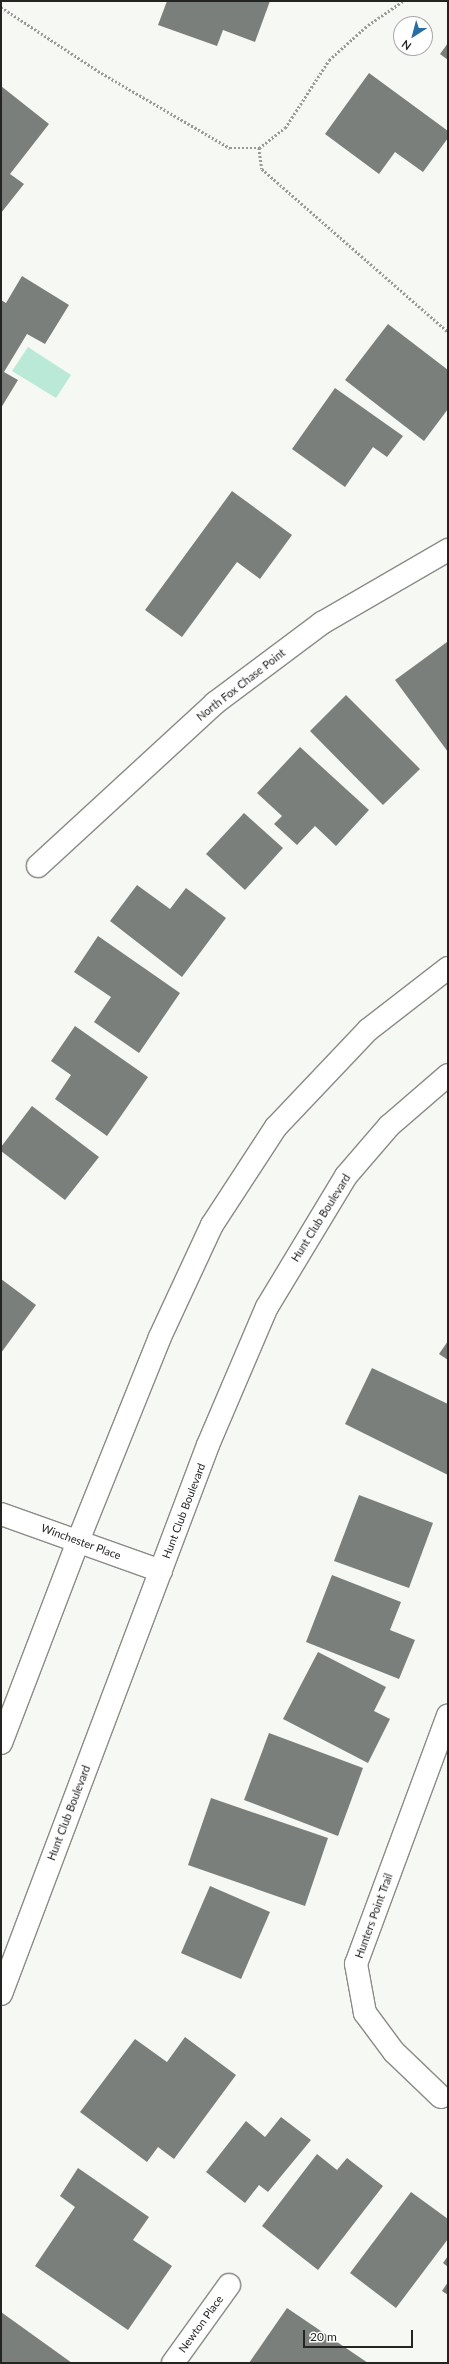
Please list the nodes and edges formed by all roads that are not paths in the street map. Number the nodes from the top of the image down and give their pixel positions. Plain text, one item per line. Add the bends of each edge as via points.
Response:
1 (448, 550) edge
2 (38, 866) dead end
3 (448, 968) edge
4 (448, 1075) edge
5 (1, 1514) edge
6 (78, 1541) junction
7 (161, 1571) junction
8 (448, 1715) edge
9 (1, 1743) edge
10 (1, 1994) edge
11 (441, 2097) dead end
12 (229, 2285) dead end
13 (173, 2363) edge

1 - 2 street, North Fox Chase Point via 322,623 215,702
3 - 6 street via 368,1030 276,1127 212,1225 160,1337
4 - 7 street, Hunt Club Boulevard via 389,1126 346,1176 267,1307 208,1445
5 - 6 street, Winchester Place
6 - 7 street, Winchester Place
6 - 9 street
7 - 10 street, Hunt Club Boulevard
8 - 11 street, Hunters Point Trail via 356,1964 365,2013 394,2052
12 - 13 street, Newton Place

